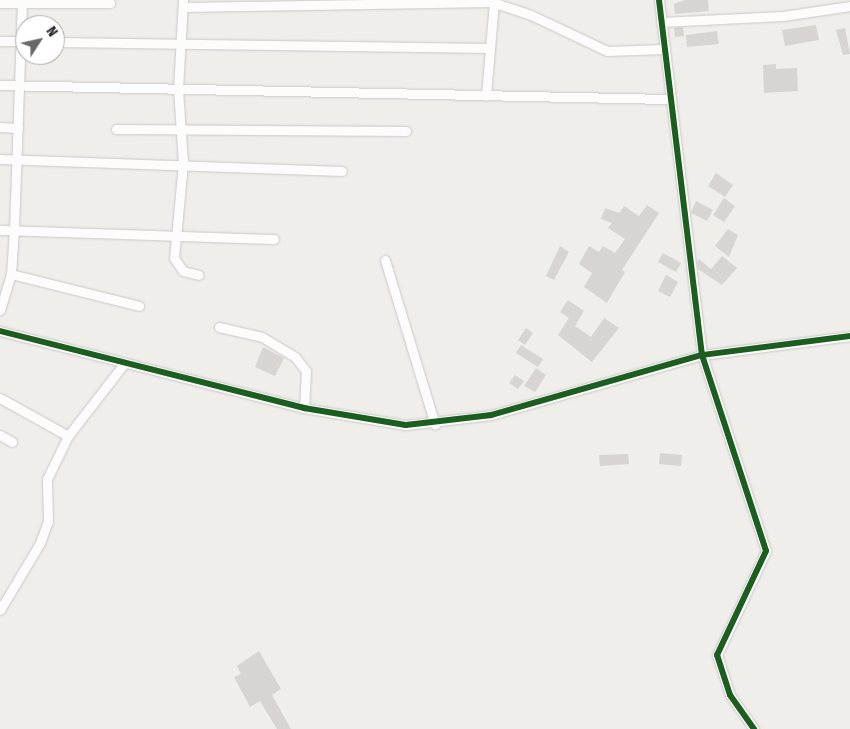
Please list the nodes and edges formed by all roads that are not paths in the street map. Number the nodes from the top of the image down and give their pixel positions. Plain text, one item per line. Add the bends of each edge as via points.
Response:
1 (659, 0) edge
2 (22, 1) edge
3 (490, 1) edge
4 (0, 3) edge
5 (183, 3) edge
6 (110, 4) dead end
7 (850, 6) edge
8 (22, 15) edge
9 (662, 22) junction
10 (0, 41) edge
11 (15, 41) edge
12 (65, 42) edge
13 (180, 45) junction
14 (490, 48) junction
15 (665, 49) junction
16 (20, 65) edge
17 (0, 85) edge
18 (18, 85) junction
19 (178, 90) junction
20 (486, 96) junction
21 (671, 99) junction
22 (0, 127) edge
23 (180, 127) junction
24 (18, 128) junction
25 (116, 129) dead end
26 (406, 131) dead end
27 (0, 159) edge
28 (18, 160) junction
29 (182, 163) junction
30 (342, 171) dead end
31 (0, 230) edge
32 (14, 230) junction
33 (176, 233) junction
34 (274, 238) dead end
35 (385, 260) dead end
36 (11, 274) junction
37 (199, 274) dead end
38 (139, 306) dead end
39 (0, 310) edge
40 (219, 327) dead end
41 (0, 331) edge
42 (850, 336) edge
43 (702, 355) junction
44 (123, 365) junction
45 (0, 398) edge
46 (304, 408) junction
47 (434, 425) junction
48 (0, 435) edge
49 (68, 436) junction
50 (12, 442) dead end
51 (0, 610) edge
52 (754, 729) edge

1 - 9 street
2 - 4 street
2 - 6 street
2 - 8 street
3 - 5 street
3 - 14 street
3 - 15 street via 531,14 607,51
5 - 13 street
7 - 9 street via 782,16
9 - 15 street
10 - 11 street
12 - 13 street
13 - 14 street
13 - 19 street
14 - 20 street
15 - 21 street
16 - 18 street
17 - 18 street
18 - 19 street
18 - 24 street
19 - 20 street
19 - 23 street
20 - 21 street
21 - 43 street
22 - 24 street
23 - 25 street
23 - 26 street
23 - 29 street
24 - 28 street
27 - 28 street
28 - 29 street
28 - 32 street
29 - 30 street
29 - 33 street
31 - 32 street
32 - 33 street
32 - 36 street
33 - 34 street
33 - 37 street via 177,265
35 - 47 street
36 - 38 street
36 - 39 street
40 - 46 street via 262,337 295,357 306,371
41 - 44 street
42 - 43 street
43 - 47 street via 491,415
43 - 52 street via 766,551 717,655 730,694
44 - 46 street
44 - 49 street
45 - 49 street
46 - 47 street via 406,425
48 - 50 street
49 - 51 street via 47,480 48,521 40,543

